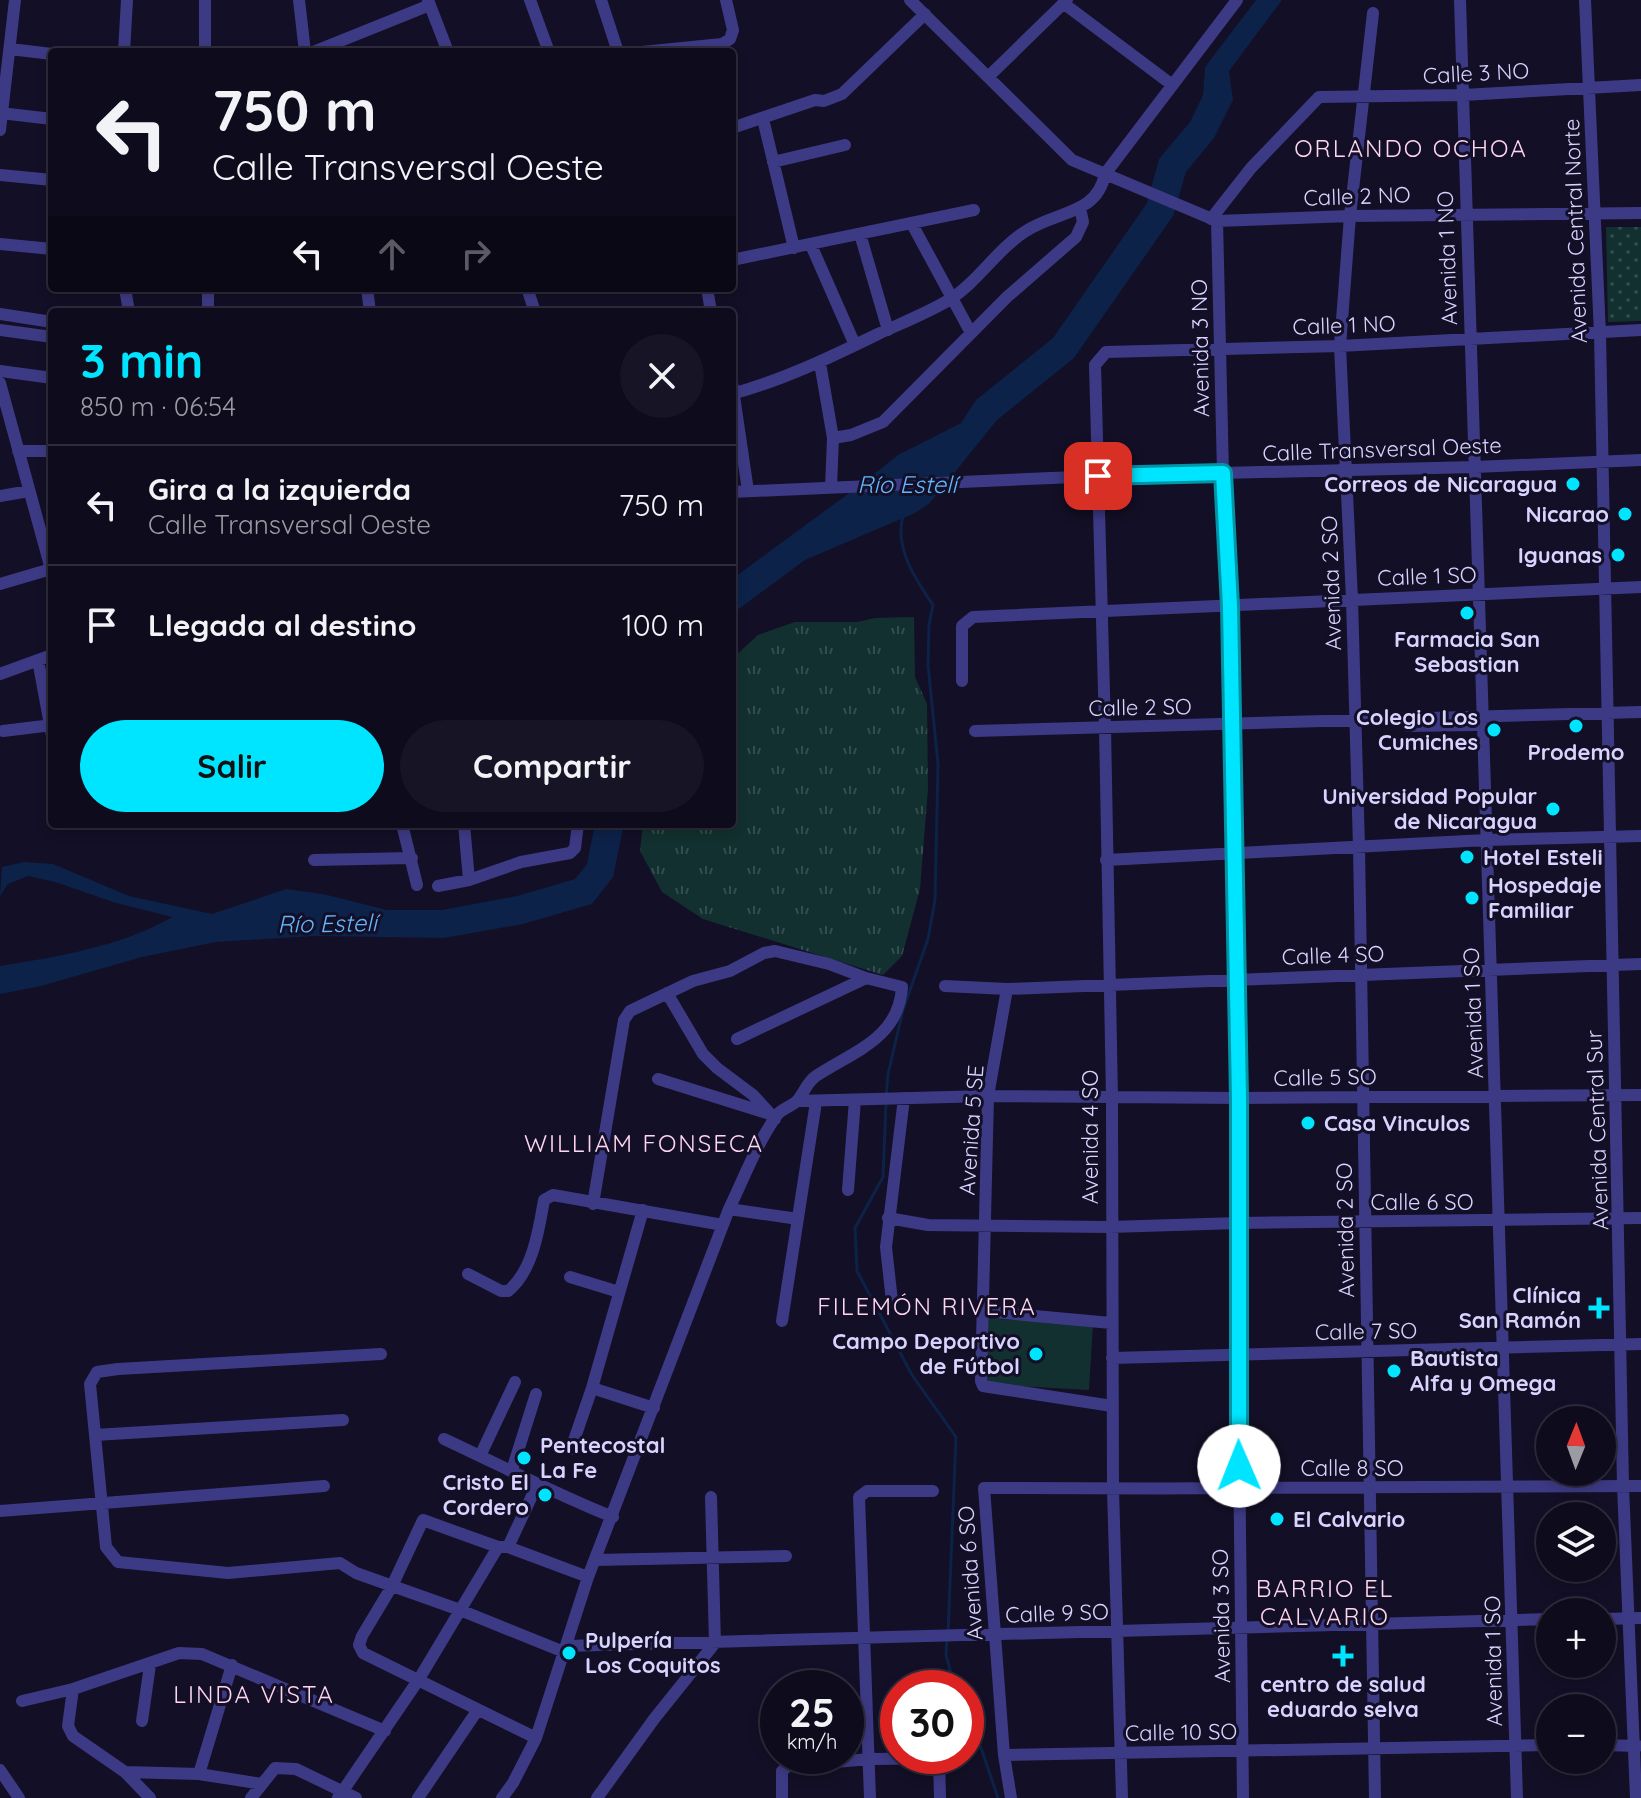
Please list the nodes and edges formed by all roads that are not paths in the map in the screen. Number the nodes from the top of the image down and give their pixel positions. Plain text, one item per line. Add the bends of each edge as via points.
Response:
1 (15, 0) edge
2 (127, 0) edge
3 (205, 0) edge
4 (299, 0) edge
5 (530, 0) edge
6 (601, 0) edge
7 (726, 0) edge
8 (910, 0) edge
9 (1237, 0) edge
10 (1460, 0) edge
11 (1585, 0) edge
12 (1065, 2) edge
13 (429, 3) edge
14 (1373, 13) dead end
15 (925, 14) junction
16 (124, 48) edge
17 (205, 48) edge
18 (305, 48) edge
19 (322, 48) edge
20 (446, 48) edge
21 (548, 48) edge
22 (617, 48) edge
23 (686, 48) edge
24 (10, 49) junction
25 (48, 54) edge
26 (988, 77) junction
27 (1171, 84) junction
28 (1641, 85) edge
29 (1590, 87) junction
30 (1463, 95) junction
31 (1364, 98) junction
32 (1, 113) edge
33 (48, 119) edge
34 (763, 119) junction
35 (736, 127) edge
36 (0, 130) edge
37 (845, 145) dead end
38 (773, 162) junction
39 (1090, 168) junction
40 (1105, 174) junction
41 (0, 175) edge
42 (48, 180) edge
43 (1096, 197) junction
44 (1080, 208) junction
45 (974, 210) dead end
46 (1595, 213) junction
47 (1641, 213) edge
48 (1465, 214) junction
49 (1350, 216) junction
50 (1214, 220) junction
51 (912, 224) junction
52 (860, 234) junction
53 (0, 244) edge
54 (811, 245) junction
55 (794, 248) junction
56 (48, 249) edge
57 (736, 259) edge
58 (951, 299) junction
59 (0, 314) edge
60 (48, 321) edge
61 (0, 330) edge
62 (888, 330) junction
63 (1641, 330) edge
64 (971, 333) junction
65 (1600, 334) junction
66 (48, 336) edge
67 (1469, 339) junction
68 (855, 345) junction
69 (1340, 346) junction
70 (1221, 350) junction
71 (820, 363) junction
72 (1095, 365) joint
73 (0, 371) edge
74 (48, 377) edge
75 (0, 383) edge
76 (736, 389) edge
77 (736, 410) edge
78 (5, 419) edge
79 (833, 438) junction
80 (18, 451) junction
81 (48, 451) edge
82 (1641, 460) edge
83 (1601, 461) junction
84 (1475, 467) junction
85 (1347, 470) junction
86 (1223, 473) junction
87 (1098, 476) junction
88 (833, 487) junction
89 (29, 491) junction
90 (748, 491) junction
91 (736, 492) edge
92 (0, 496) edge
93 (46, 531) edge
94 (48, 572) edge
95 (0, 584) edge
96 (1641, 587) edge
97 (1605, 589) junction
98 (1479, 595) junction
99 (1352, 599) junction
100 (1230, 606) junction
101 (1103, 611) junction
102 (48, 656) edge
103 (38, 660) junction
104 (0, 674) edge
105 (962, 681) dead end
106 (1641, 712) edge
107 (48, 713) edge
108 (1608, 713) junction
109 (1483, 718) junction
110 (1355, 722) junction
111 (1231, 725) junction
112 (1105, 728) junction
113 (48, 729) edge
114 (3, 731) dead end
115 (975, 731) dead end
116 (403, 828) edge
117 (464, 828) edge
118 (578, 828) edge
119 (1641, 836) edge
120 (1611, 837) junction
121 (1486, 840) junction
122 (1359, 847) junction
123 (1234, 853) junction
124 (412, 858) junction
125 (314, 860) dead end
126 (1106, 860) junction
127 (469, 880) junction
128 (417, 885) dead end
129 (438, 886) dead end
130 (1641, 964) edge
131 (1612, 965) junction
132 (1492, 968) junction
133 (1361, 974) junction
134 (866, 978) junction
135 (1237, 979) junction
136 (1108, 985) junction
137 (945, 986) dead end
138 (1007, 989) junction
139 (667, 993) junction
140 (737, 1039) dead end
141 (658, 1079) dead end
142 (1615, 1095) junction
143 (1641, 1095) edge
144 (988, 1096) junction
145 (1496, 1096) junction
146 (1364, 1097) junction
147 (898, 1098) junction
148 (1112, 1098) junction
149 (1239, 1098) junction
150 (855, 1100) junction
151 (797, 1101) junction
152 (816, 1102) junction
153 (773, 1117) junction
154 (848, 1190) dead end
155 (593, 1204) junction
156 (729, 1209) junction
157 (643, 1210) junction
158 (888, 1218) junction
159 (1641, 1218) edge
160 (798, 1219) junction
161 (1619, 1219) junction
162 (1365, 1222) junction
163 (1498, 1222) junction
164 (1238, 1223) junction
165 (723, 1225) junction
166 (985, 1226) junction
167 (1110, 1227) junction
168 (468, 1274) dead end
169 (570, 1277) dead end
170 (619, 1292) junction
171 (892, 1301) dead end
172 (982, 1311) junction
173 (782, 1321) dead end
174 (1111, 1323) junction
175 (1641, 1344) edge
176 (1622, 1345) junction
177 (1504, 1348) junction
178 (1367, 1351) junction
179 (381, 1354) dead end
180 (1238, 1355) junction
181 (1112, 1358) junction
182 (515, 1382) dead end
183 (592, 1388) junction
184 (536, 1394) dead end
185 (1112, 1406) junction
186 (654, 1408) junction
187 (343, 1420) dead end
188 (95, 1435) junction
189 (444, 1439) dead end
190 (571, 1449) dead end
191 (480, 1456) junction
192 (512, 1470) junction
193 (537, 1485) junction
194 (324, 1486) dead end
195 (1623, 1486) junction
196 (1641, 1486) edge
197 (1239, 1487) junction
198 (984, 1488) joint
199 (1506, 1488) junction
200 (1113, 1489) junction
201 (1369, 1489) junction
202 (933, 1491) dead end
203 (711, 1497) dead end
204 (102, 1504) junction
205 (0, 1511) edge
206 (613, 1517) junction
207 (503, 1547) junction
208 (786, 1556) dead end
209 (713, 1557) junction
210 (595, 1560) junction
211 (588, 1577) junction
212 (392, 1586) junction
213 (460, 1610) junction
214 (1634, 1618) edge
215 (1512, 1619) junction
216 (1536, 1619) edge
217 (1373, 1623) junction
218 (1242, 1626) junction
219 (1117, 1631) junction
220 (995, 1635) junction
221 (864, 1637) junction
222 (715, 1643) junction
223 (565, 1649) junction
224 (150, 1665) junction
225 (232, 1665) junction
226 (419, 1679) junction
227 (73, 1689) junction
228 (22, 1701) dead end
229 (477, 1711) junction
230 (142, 1721) dead end
231 (385, 1731) junction
232 (536, 1738) junction
233 (1515, 1745) junction
234 (1536, 1745) edge
235 (1616, 1745) edge
236 (1637, 1746) edge
237 (1374, 1748) junction
238 (1242, 1751) junction
239 (1121, 1752) junction
240 (1004, 1755) junction
241 (870, 1759) junction
242 (880, 1759) edge
243 (0, 1770) edge
244 (125, 1772) junction
245 (199, 1774) junction
246 (939, 1774) edge
247 (262, 1784) junction
248 (341, 1795) edge
249 (19, 1798) edge
250 (150, 1798) edge
251 (251, 1798) edge
252 (356, 1798) edge
253 (418, 1798) edge
254 (502, 1798) edge
255 (597, 1798) edge
256 (782, 1798) edge
257 (870, 1798) edge
258 (940, 1798) edge
259 (1011, 1798) edge
260 (1122, 1798) edge
261 (1243, 1798) edge
262 (1375, 1798) edge
263 (1517, 1798) edge
264 (1636, 1798) edge

1 - 24 street
2 - 16 street
3 - 17 street
4 - 18 street
5 - 21 street
6 - 22 street
7 - 23 street via 730,39
8 - 15 street
9 - 27 street
10 - 30 street, Avenida 1 NO
11 - 29 street, Avenida Central Norte
12 - 26 street
12 - 27 street
13 - 19 street
13 - 20 street
14 - 31 street, Avenida 2 SO
15 - 26 street
15 - 34 street via 842,94
24 - 25 street
24 - 32 street
26 - 39 street via 1072,160
27 - 40 street
28 - 29 street, Calle 3 NO
29 - 30 street, Calle 3 NO
29 - 46 street, Avenida Central Norte
30 - 31 street, Calle 3 NO
30 - 48 street, Avenida 1 NO
31 - 49 street, Avenida 2 SO
31 - 50 street, Calle 3 NO via 1319,97 1251,168
32 - 33 street
32 - 36 street
34 - 35 street
34 - 38 street
37 - 38 street
38 - 55 street
39 - 40 street
39 - 43 street
40 - 43 street
40 - 50 street
41 - 42 street
43 - 44 street
44 - 58 street via 1011,241
44 - 64 street via 1083,222 1076,237
45 - 51 street
46 - 47 street, Calle 2 NO
46 - 48 street, Calle 2 NO
46 - 65 street, Avenida Central Norte
48 - 49 street, Calle 2 NO
48 - 67 street, Avenida 1 NO
49 - 50 street, Calle 2 NO
49 - 69 street, Avenida 2 SO
50 - 70 street, Avenida 3 NO
51 - 52 street
51 - 58 street
52 - 54 street
52 - 62 street
53 - 56 street
54 - 55 street
54 - 68 street
55 - 57 street
58 - 62 street
58 - 64 street
59 - 60 street
61 - 66 street
62 - 68 street
63 - 65 street, Calle 1 NO
64 - 79 street via 883,422
65 - 67 street, Calle 1 NO
65 - 83 street, Avenida Central Norte
67 - 69 street, Calle 1 NO
67 - 84 street, Avenida 1 NO
68 - 71 street
69 - 70 street, Calle 1 NO
69 - 85 street, Avenida 2 SO
70 - 72 street, Calle 1 NO via 1106,352
70 - 86 street, Avenida 3 NO
71 - 76 street
71 - 79 street
72 - 87 street, Avenida 4 SO
73 - 74 street
75 - 78 street
77 - 90 street
78 - 80 street
79 - 88 street
80 - 81 street
80 - 89 street
82 - 83 street, Calle Transversal Oeste
83 - 84 street, Calle Transversal Oeste
83 - 97 street, Avenida Central Sur
84 - 85 street, Calle Transversal Oeste
84 - 98 street, Avenida 1 SO
85 - 86 street, Calle Transversal Oeste
85 - 99 street, Avenida 2 SO
86 - 87 street, Calle Transversal Oeste
86 - 100 street, Avenida 3 SO
87 - 88 street, Calle Transversal Oeste
87 - 101 street, Avenida 4 SO
88 - 90 street, Calle Transversal Oeste
89 - 92 street
89 - 93 street
90 - 91 street
94 - 95 street
96 - 97 street, Calle 1 SO
97 - 98 street, Calle 1 SO
97 - 108 street, Avenida Central Sur
98 - 99 street, Calle 1 SO
98 - 109 street, Avenida 1 SO
99 - 100 street, Calle 1 SO
99 - 110 street, Avenida 2 SO
100 - 101 street, Calle 1 SO
100 - 111 street, Avenida 3 SO
101 - 105 street, Calle 1 SO via 973,617 962,626
101 - 112 street, Avenida 4 SO
102 - 103 street
103 - 104 street
103 - 107 street
106 - 108 street, Calle 2 SO
108 - 109 street, Calle 2 SO
108 - 120 street, Avenida Central Sur
109 - 110 street, Calle 2 SO
109 - 121 street, Avenida 1 SO
110 - 111 street, Calle 2 SO
110 - 122 street, Avenida 2 SO
111 - 112 street, Calle 2 SO
111 - 123 street, Avenida 3 SO
112 - 115 street, Calle 2 SO
112 - 126 street, Avenida 4 SO
113 - 114 street
116 - 124 street
117 - 127 street
118 - 127 street via 570,853
119 - 120 street
120 - 121 street
120 - 131 street, Avenida Central Sur
121 - 122 street
121 - 132 street, Avenida 1 SO
122 - 123 street
122 - 133 street, Avenida 2 SO
123 - 126 street
123 - 135 street, Avenida 3 SO
124 - 125 street
124 - 128 street
126 - 136 street, Avenida 4 SO
127 - 129 street
130 - 131 street, Calle 4 SO
131 - 132 street, Calle 4 SO
131 - 142 street, Avenida Central Sur
132 - 133 street, Calle 4 SO
132 - 145 street, Avenida 1 SO
133 - 135 street, Calle 4 SO
133 - 146 street, Avenida 2 SO
134 - 139 street via 775,951
134 - 140 street
134 - 151 street via 902,987 889,1023 875,1041 812,1079
135 - 136 street, Calle 4 SO
135 - 149 street, Avenida 3 SO
136 - 138 street, Calle 4 SO
136 - 148 street, Avenida 4 SO
137 - 138 street, Calle 4 SO
138 - 144 street, Avenida 5 SE
139 - 153 street via 703,1054
139 - 155 street via 630,1011 624,1020
141 - 153 street
142 - 143 street, Calle 5 SO
142 - 145 street, Calle 5 SO
142 - 161 street, Avenida Central Sur
144 - 147 street, Calle 5 SO
144 - 148 street, Calle 5 SO
144 - 166 street, Avenida 5 SE
145 - 146 street, Calle 5 SO
145 - 163 street, Avenida 1 SO
146 - 149 street, Calle 5 SO
146 - 162 street, Avenida 2 SO
147 - 150 street, Calle 5 SO
147 - 158 street
148 - 149 street, Calle 5 SO
148 - 167 street, Avenida 4 SO
149 - 164 street, Avenida 3 SO
150 - 152 street, Calle 5 SO
150 - 154 street
151 - 152 street, Calle 5 SO
151 - 153 street
152 - 160 street
153 - 156 street
155 - 157 street
155 - 168 street via 553,1195 544,1200 536,1243 517,1284 508,1291
156 - 160 street
156 - 165 street
157 - 165 street
157 - 170 street
158 - 166 street, Calle 6 SO
158 - 171 street
159 - 161 street, Calle 6 SO
160 - 173 street
161 - 163 street, Calle 6 SO
161 - 176 street, Avenida Central Sur
162 - 163 street, Calle 6 SO
162 - 164 street, Calle 6 SO
162 - 178 street, Avenida 2 SO
163 - 177 street, Avenida 1 SO
164 - 167 street, Calle 6 SO
164 - 180 street, Avenida 3 SO
165 - 186 street
166 - 167 street, Calle 6 SO
166 - 172 street, Avenida 5 SE
167 - 174 street, Avenida 4 SO
169 - 170 street
170 - 183 street
172 - 174 street
172 - 185 street, Avenida 5 SE via 983,1386
174 - 181 street, Avenida 4 SO
175 - 176 street, Calle 7 SO
176 - 177 street, Calle 7 SO
176 - 195 street, Avenida Central Sur
177 - 178 street, Calle 7 SO
177 - 199 street, Avenida 1 SO
178 - 180 street, Calle 7 SO
178 - 201 street, Avenida 2 SO
179 - 188 street via 97,1372 90,1384
180 - 181 street, Calle 7 SO
180 - 197 street, Avenida 3 SO
181 - 185 street, Avenida 4 SO
182 - 191 street
183 - 186 street
183 - 190 street
184 - 192 street
185 - 200 street, Avenida 4 SO
186 - 206 street
187 - 188 street
188 - 204 street
189 - 191 street
191 - 192 street
192 - 193 street
193 - 206 street
193 - 207 street
194 - 204 street
195 - 196 street, Calle 8 SO
195 - 199 street, Calle 8 SO
195 - 214 street, Avenida Central Sur
197 - 200 street, Calle 8 SO
197 - 201 street, Calle 8 SO
197 - 218 street, Avenida 3 SO
198 - 200 street, Calle 8 SO
198 - 220 street, Avenida 6 SO
199 - 201 street, Calle 8 SO
199 - 215 street, Avenida 1 SO
200 - 219 street, Avenida 4 SO
201 - 217 street, Avenida 2 SO
202 - 221 street via 867,1491 859,1497
203 - 209 street
204 - 205 street
204 - 212 street via 106,1547 118,1562 228,1573 331,1562
206 - 210 street
207 - 211 street
207 - 212 street via 423,1520
207 - 213 street
208 - 209 street
209 - 210 street
209 - 222 street
210 - 211 street
211 - 223 street
212 - 213 street
212 - 226 street via 359,1645 363,1653
213 - 223 street
213 - 226 street
214 - 236 street, Avenida Central Sur
215 - 216 street, Calle 9 SO
215 - 217 street, Calle 9 SO
215 - 233 street, Avenida 1 SO
217 - 218 street, Calle 9 SO
217 - 237 street, Avenida 2 SO
218 - 219 street, Calle 9 SO
218 - 238 street, Avenida 3 SO
219 - 220 street, Calle 9 SO
219 - 239 street, Avenida 4 SO
220 - 221 street, Calle 9 SO
220 - 240 street, Avenida 6 SO
221 - 222 street, Calle 9 SO
221 - 241 street
222 - 223 street, Calle 9 SO
222 - 255 street
223 - 232 street
224 - 225 street via 179,1653 202,1654
224 - 227 street
224 - 230 street
225 - 231 street
225 - 245 street
226 - 229 street
226 - 231 street
227 - 228 street
227 - 244 street via 68,1726 73,1736
229 - 232 street
229 - 253 street
231 - 248 street
232 - 254 street
233 - 234 street, Calle 10 SO
233 - 237 street, Calle 10 SO
233 - 263 street, Avenida 1 SO
235 - 236 street
236 - 264 street, Avenida Central Sur
237 - 238 street, Calle 10 SO
237 - 262 street, Avenida 2 SO
238 - 239 street, Calle 10 SO
238 - 261 street, Avenida 3 SO
239 - 240 street, Calle 10 SO
239 - 260 street, Avenida 4 SO
240 - 259 street, Avenida 6 SO
241 - 242 street
241 - 256 street via 788,1766 782,1771
241 - 257 street
243 - 249 street
244 - 245 street
244 - 250 street
245 - 247 street
246 - 258 street
247 - 248 street via 275,1768 296,1769
247 - 251 street
248 - 252 street

